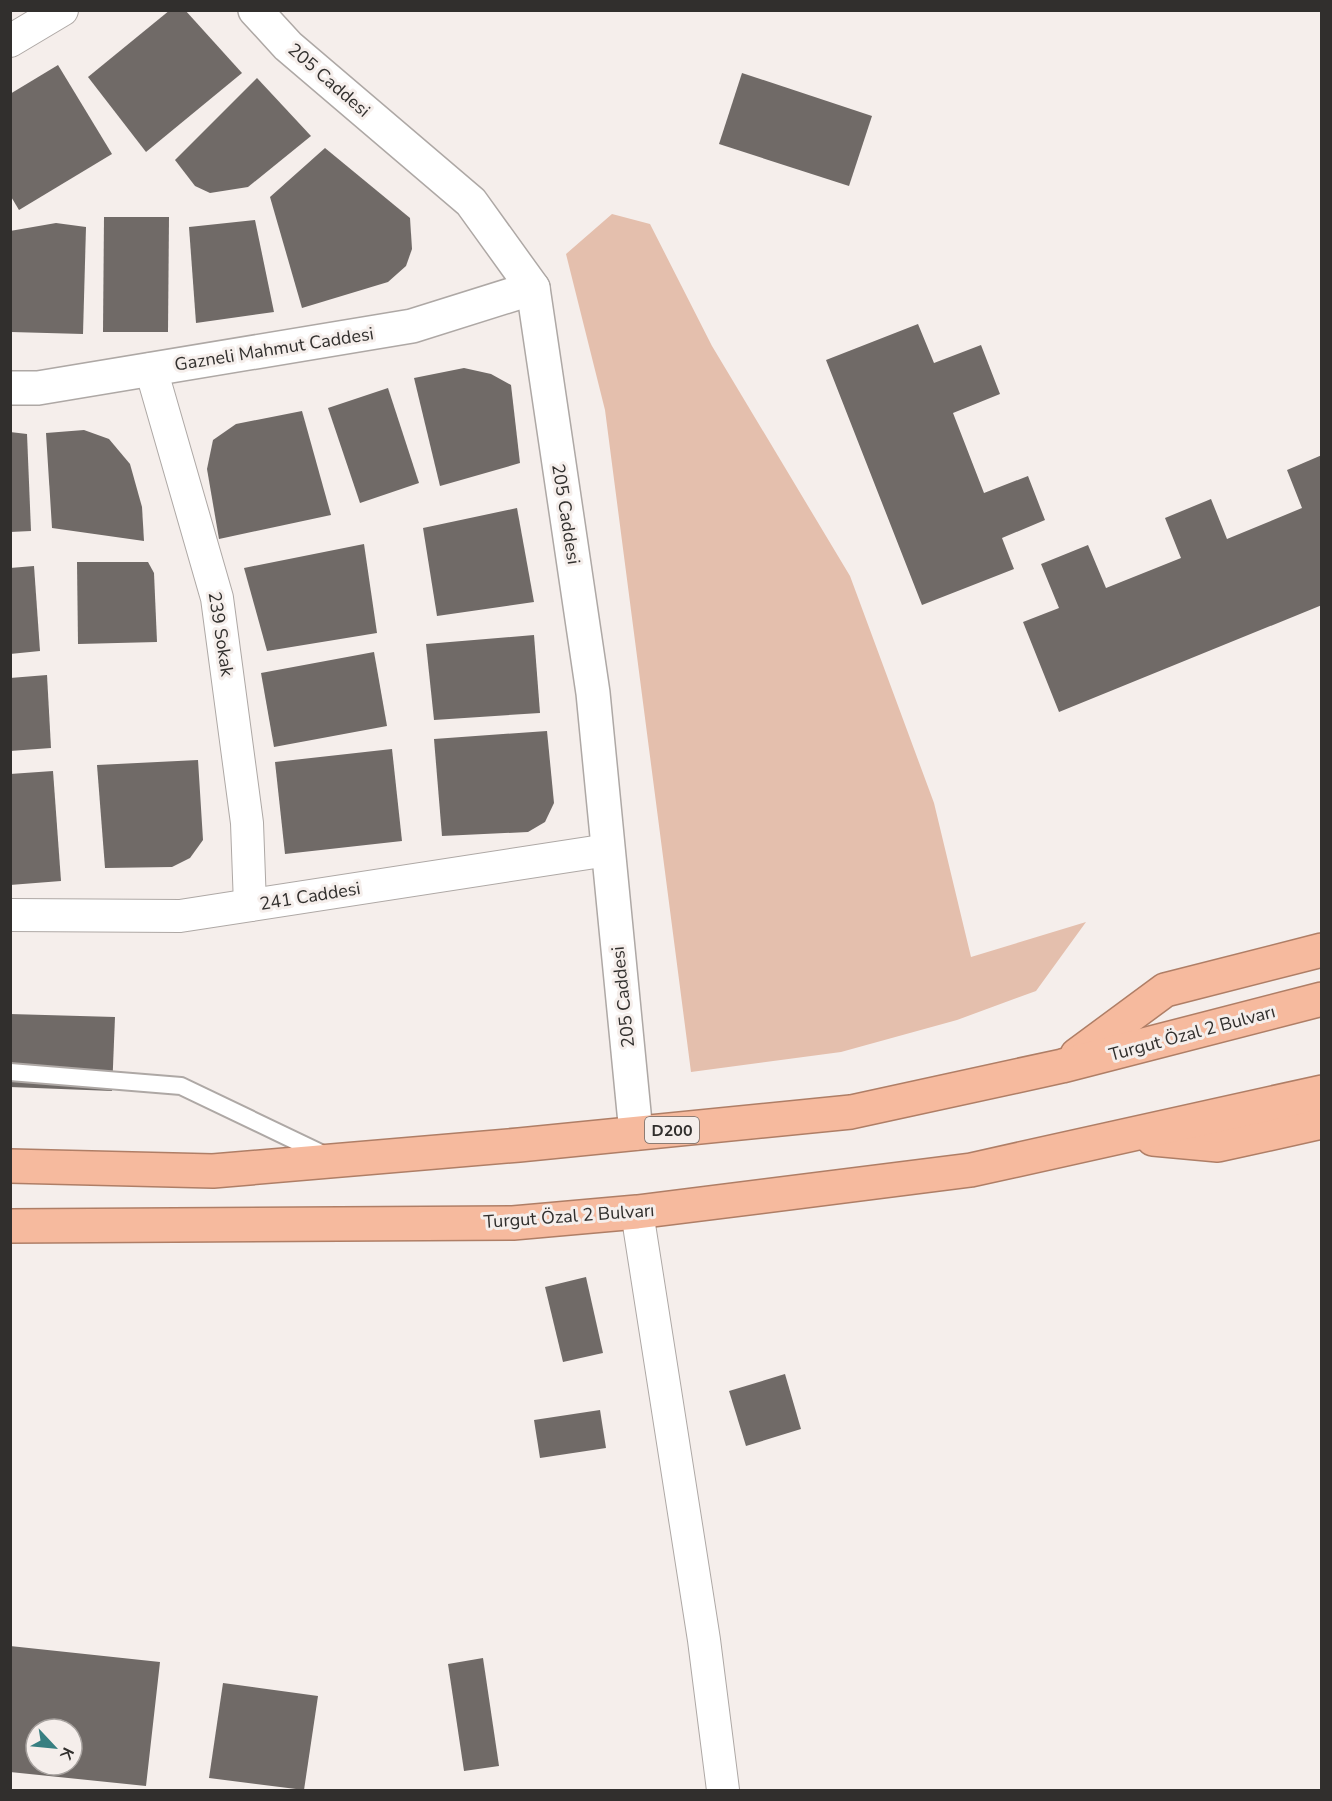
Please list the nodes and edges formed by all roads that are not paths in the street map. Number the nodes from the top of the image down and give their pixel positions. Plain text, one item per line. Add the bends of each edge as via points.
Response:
1 (62, 10) edge
2 (255, 10) edge
3 (10, 41) edge
4 (533, 288) junction
5 (151, 369) junction
6 (10, 388) edge
7 (608, 850) junction
8 (250, 905) junction
9 (10, 915) edge
10 (1322, 950) edge
11 (1322, 999) edge
12 (1062, 1066) junction
13 (10, 1072) edge
14 (1322, 1092) edge
15 (1322, 1122) edge
16 (636, 1133) junction
17 (1121, 1137) junction
18 (336, 1161) junction
19 (10, 1166) edge
20 (638, 1212) junction
21 (10, 1226) edge
22 (723, 1791) edge

1 - 3 street
2 - 4 street, 205 Caddesi via 288,46 471,202
4 - 5 street, Gazneli Mahmut Caddesi via 412,326
4 - 7 street, 205 Caddesi via 593,693
5 - 6 street, Gazneli Mahmut Caddesi via 38,388
5 - 8 street, 239 Sokak via 217,598 247,823
7 - 8 street, 241 Caddesi
7 - 16 street, 205 Caddesi
8 - 9 street, 241 Caddesi via 180,916
10 - 12 highway, Turgut Özal 2 Bulvarı via 1165,990
11 - 12 highway, Turgut Özal 2 Bulvarı / D200
12 - 16 highway, Turgut Özal 2 Bulvarı / D200 via 851,1112
13 - 18 lane via 182,1086
14 - 17 highway, Turgut Özal 2 Bulvarı
15 - 17 highway, Turgut Özal 2 Bulvarı via 1218,1145
16 - 18 highway, Turgut Özal 2 Bulvarı / D200
17 - 20 highway, Turgut Özal 2 Bulvarı via 971,1170
18 - 19 highway, Turgut Özal 2 Bulvarı / D200 via 213,1171
20 - 21 highway, Turgut Özal 2 Bulvarı via 513,1223
20 - 22 street via 704,1640

